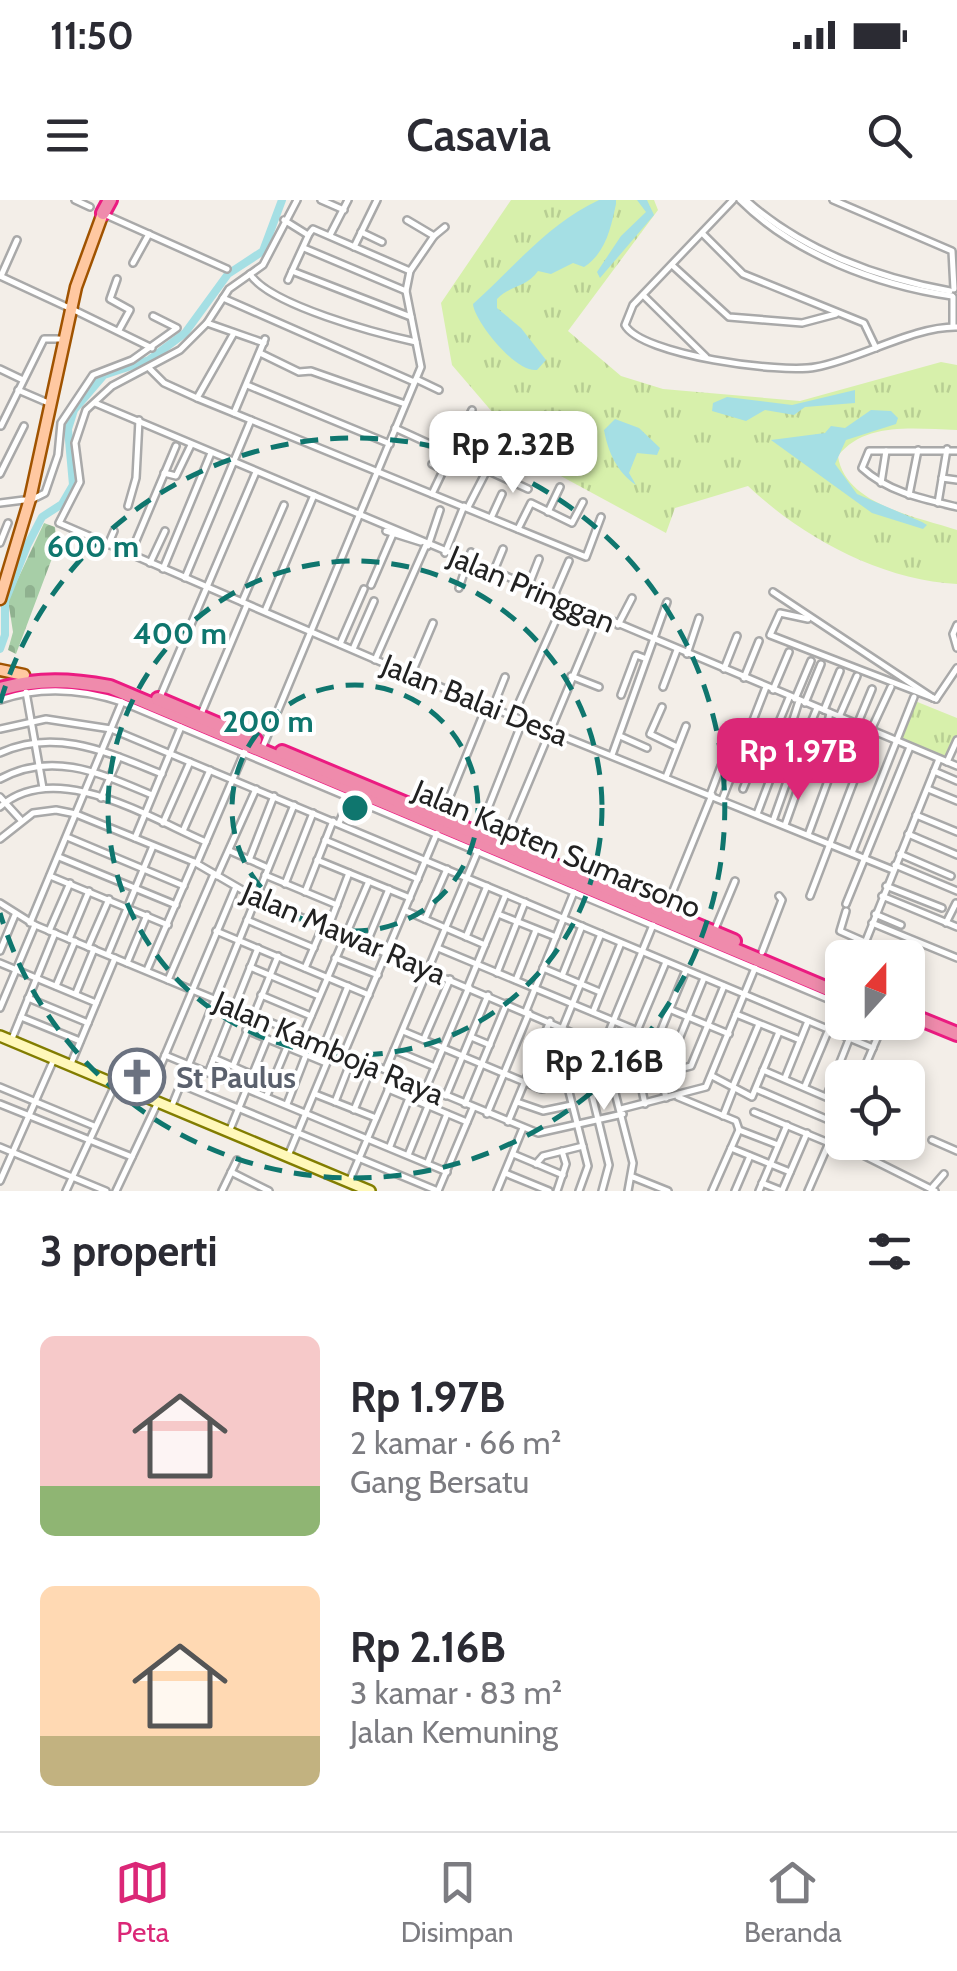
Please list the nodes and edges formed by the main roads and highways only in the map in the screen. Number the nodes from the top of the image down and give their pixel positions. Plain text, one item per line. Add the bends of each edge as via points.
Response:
1 (101, 206) edge
2 (69, 307) junction
3 (55, 371) junction
4 (27, 500) junction
5 (6, 548) edge
6 (1, 576) edge
7 (0, 600) edge
8 (0, 670) edge
9 (24, 676) junction
10 (0, 685) edge
11 (253, 747) junction
12 (621, 898) junction
13 (825, 979) edge
14 (825, 988) edge
15 (925, 1022) edge
16 (925, 1028) edge
17 (957, 1038) edge

1 - 2 main road
2 - 3 main road
2 - 3 main road
3 - 4 main road
3 - 4 main road
4 - 5 main road
5 - 6 main road
5 - 7 main road
8 - 9 main road
9 - 10 highway
9 - 11 highway via 100,678 200,716
10 - 11 highway via 65,680 110,687
11 - 12 highway, Jalan Kapten Sumarsono
11 - 12 highway, Jalan Kapten Sumarsono via 478,833
12 - 13 highway, Jalan Kapten Sumarsono via 665,909
12 - 14 highway, Jalan Kapten Sumarsono
15 - 17 highway
16 - 17 highway

